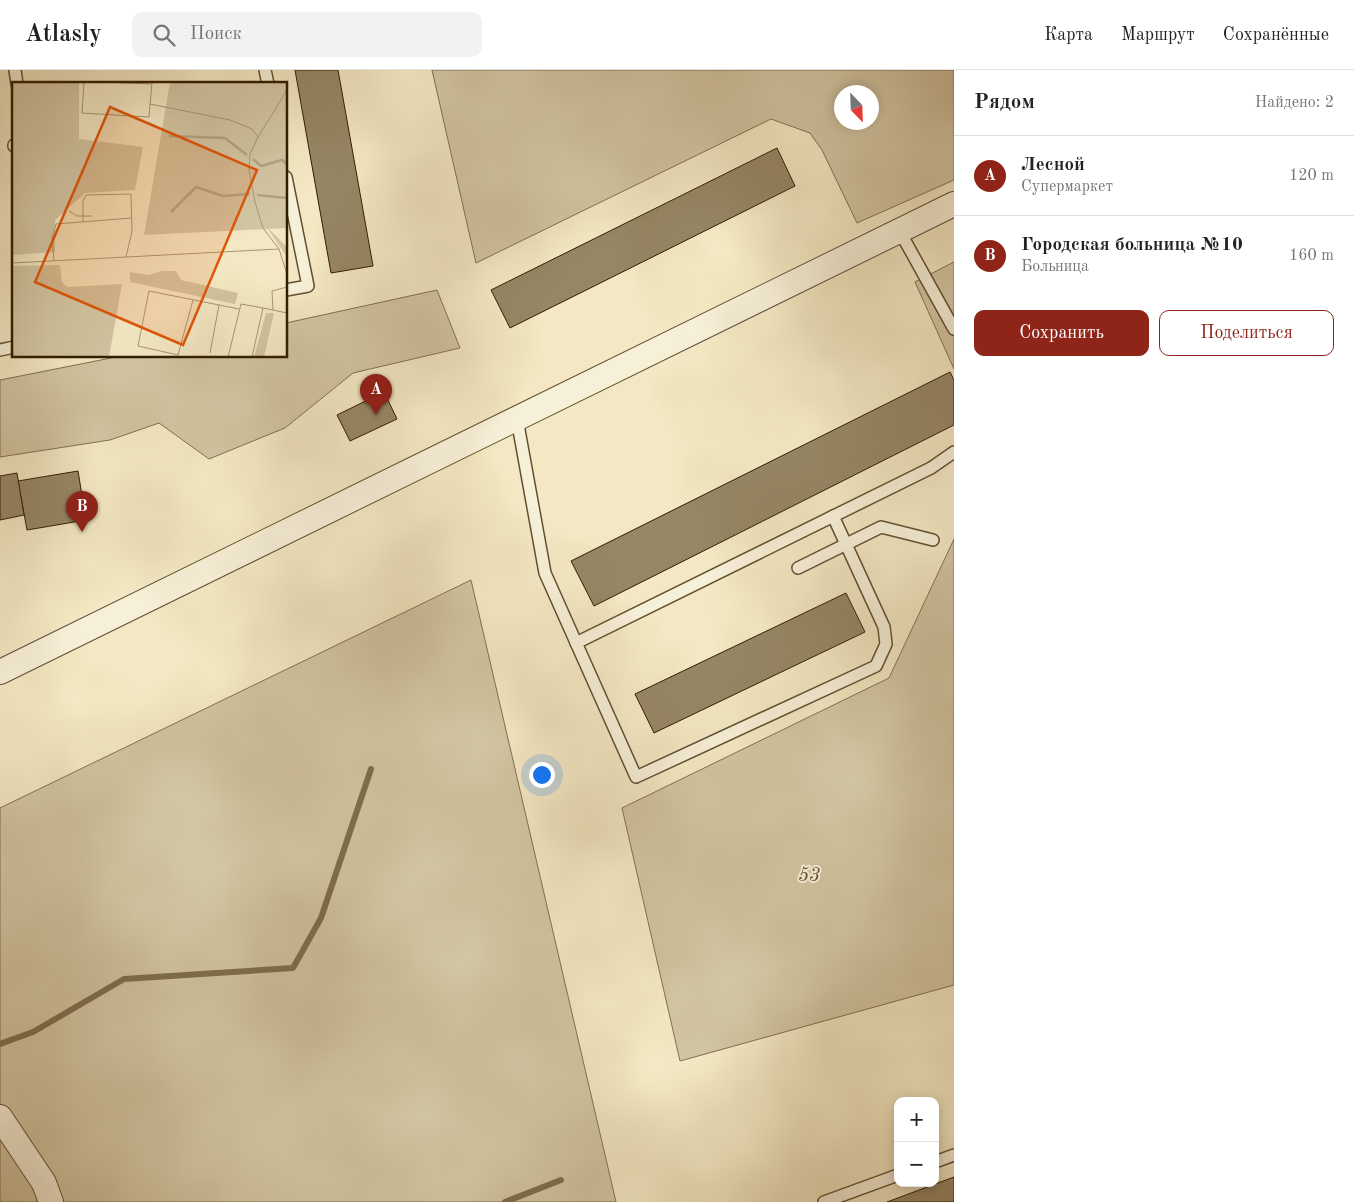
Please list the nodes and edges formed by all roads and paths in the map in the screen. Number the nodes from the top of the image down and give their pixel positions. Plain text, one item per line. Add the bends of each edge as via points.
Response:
1 (288, 187) edge
2 (954, 204) edge
3 (899, 230) junction
4 (288, 290) edge
5 (954, 329) edge
6 (517, 419) junction
7 (954, 452) edge
8 (833, 516) junction
9 (933, 540) dead end
10 (846, 544) junction
11 (798, 568) dead end
12 (576, 643) junction
13 (0, 672) edge
14 (0, 1117) edge
15 (954, 1155) edge
16 (939, 1161) edge
17 (894, 1177) edge
18 (51, 1202) edge
19 (824, 1202) edge

1 - 4 lane via 308,286
2 - 3 street
3 - 5 lane
3 - 6 street
6 - 12 lane via 544,573
6 - 13 street
7 - 8 lane via 931,468
8 - 10 lane
8 - 12 lane
9 - 10 lane via 881,527
10 - 11 lane
10 - 12 lane via 884,627 886,644 876,666 636,777
14 - 18 street via 44,1182
15 - 16 lane
17 - 19 lane

